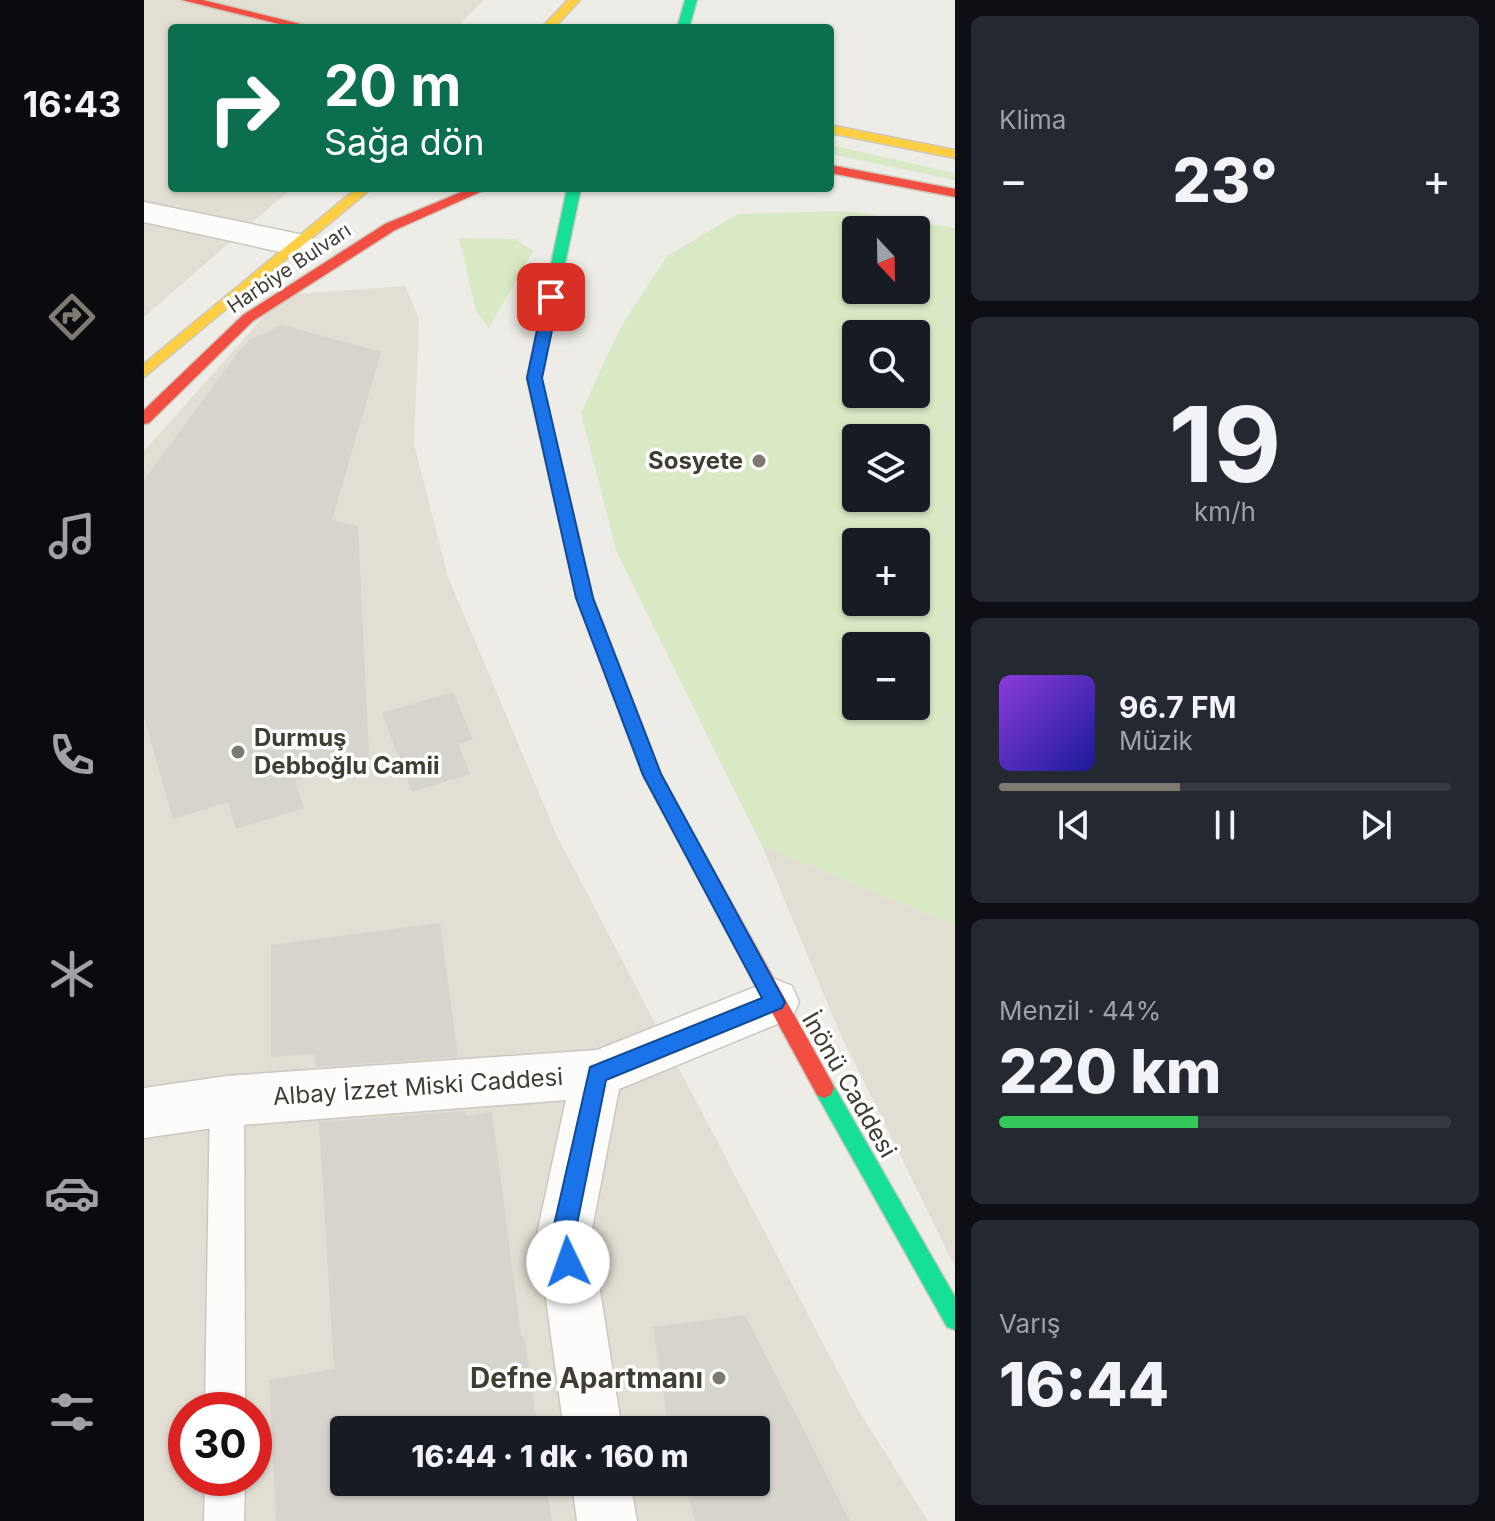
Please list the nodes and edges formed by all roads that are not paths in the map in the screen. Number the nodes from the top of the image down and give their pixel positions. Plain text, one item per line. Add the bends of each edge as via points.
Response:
1 (188, 0) edge
2 (574, 0) edge
3 (691, 0) edge
4 (293, 24) edge
5 (551, 24) edge
6 (684, 24) edge
7 (834, 130) edge
8 (955, 154) edge
9 (834, 170) edge
10 (360, 192) edge
11 (473, 192) edge
12 (573, 192) edge
13 (955, 193) edge
14 (144, 212) edge
15 (299, 245) junction
16 (144, 372) edge
17 (144, 419) edge
18 (775, 1002) junction
19 (597, 1074) junction
20 (227, 1101) junction
21 (144, 1113) edge
22 (955, 1319) edge
23 (225, 1392) edge
24 (591, 1416) edge
25 (225, 1496) edge
26 (603, 1496) edge
27 (224, 1521) edge
28 (607, 1521) edge

1 - 4 main road
2 - 5 main road
3 - 6 main road
7 - 8 main road
9 - 13 main road
10 - 15 main road, Harbiye Bulvarı
11 - 17 main road, Harbiye Bulvarı via 390,227 248,318
12 - 18 main road, İnönü Caddesi via 534,378 585,598 652,775
14 - 15 street
15 - 16 main road, Harbiye Bulvarı
18 - 19 street, Albay İzzet Miski Caddesi
18 - 22 main road, İnönü Caddesi
19 - 20 street, Albay İzzet Miski Caddesi
19 - 24 street via 564,1234
20 - 21 street, Albay İzzet Miski Caddesi
20 - 23 lane
25 - 27 lane
26 - 28 street

